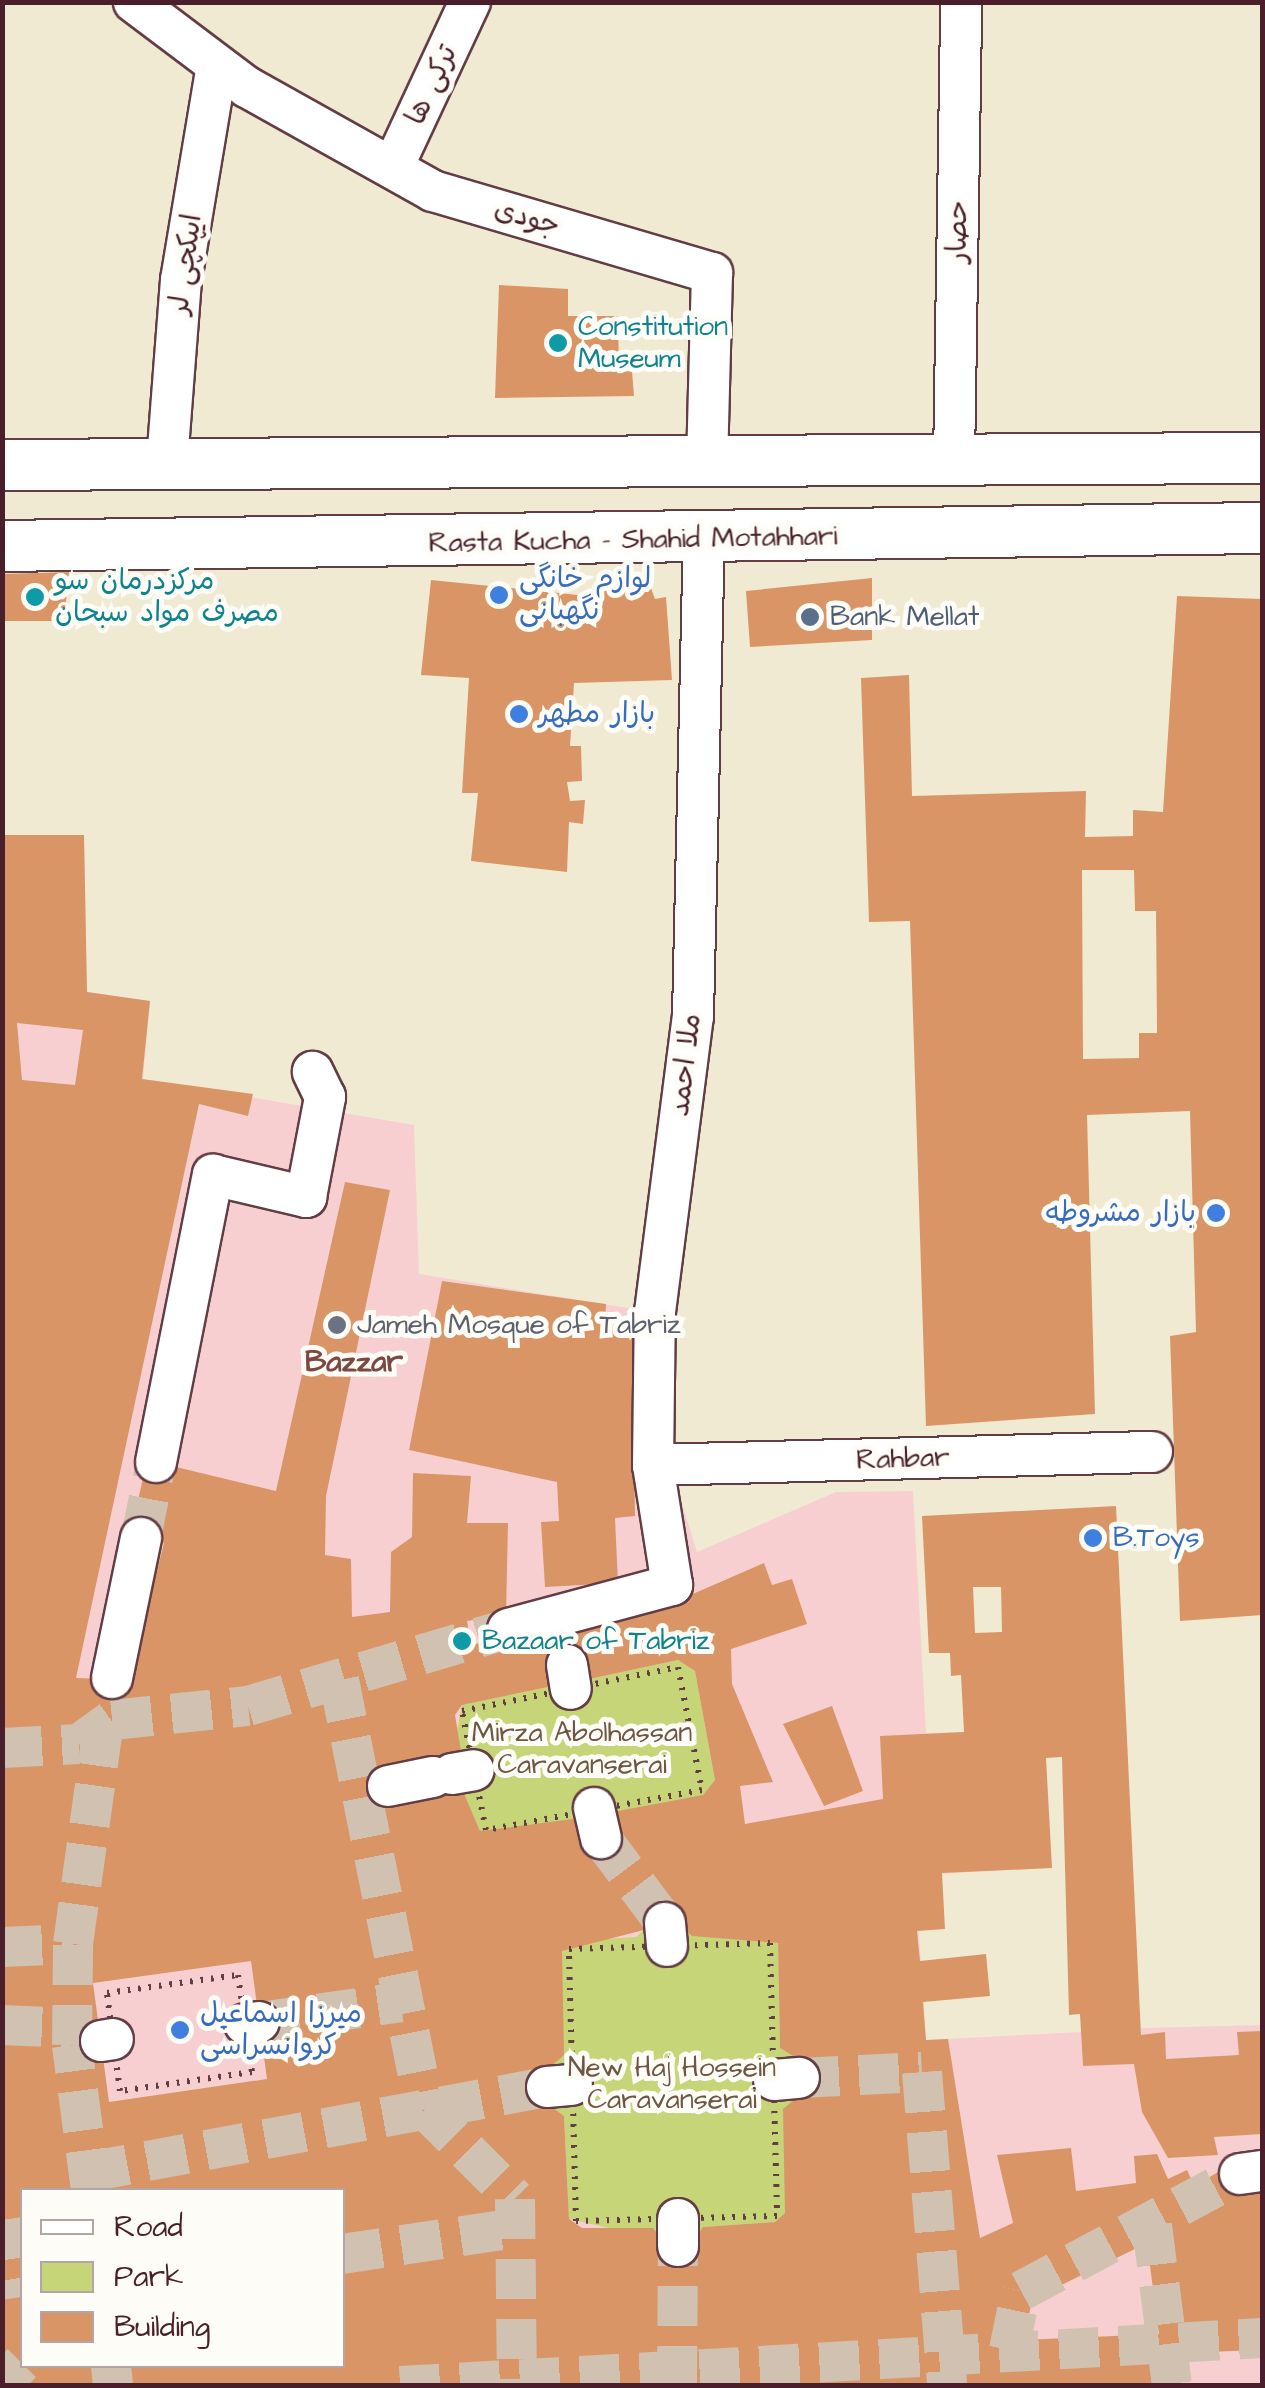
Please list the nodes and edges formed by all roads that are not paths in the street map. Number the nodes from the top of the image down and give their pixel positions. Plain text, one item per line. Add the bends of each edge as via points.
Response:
1 (134, 2) edge
2 (470, 2) edge
3 (961, 2) edge
4 (201, 56) junction
5 (393, 167) junction
6 (1262, 458) edge
7 (167, 462) junction
8 (954, 462) junction
9 (706, 464) junction
10 (2, 465) edge
11 (1262, 528) edge
12 (704, 541) junction
13 (2, 546) edge
14 (313, 1072) dead end
15 (1152, 1452) dead end
16 (156, 1462) tunnel mouth
17 (654, 1466) junction
18 (140, 1538) tunnel mouth
19 (508, 1629) tunnel mouth
20 (112, 1678) tunnel mouth
21 (453, 1774) road end
22 (388, 1786) dead end

1 - 4 street, جودی
2 - 5 street, ترکی ها
3 - 8 street, حصار
4 - 5 street, جودی
4 - 7 street, ایپکچی لر
5 - 9 street, جودی via 433,191 712,273
6 - 8 main road
7 - 9 main road
7 - 10 main road
8 - 9 main road
9 - 12 main road
11 - 12 main road, Rasta Kucha - Shahid Motahhari
12 - 13 main road, Rasta Kucha - Shahid Motahhari
12 - 17 street, ملا احمد via 694,1016 654,1312
14 - 16 street via 325,1097 306,1197 213,1175
15 - 17 street, Rahbar
17 - 19 street, ملا احمد via 672,1585
18 - 20 street
21 - 22 street

